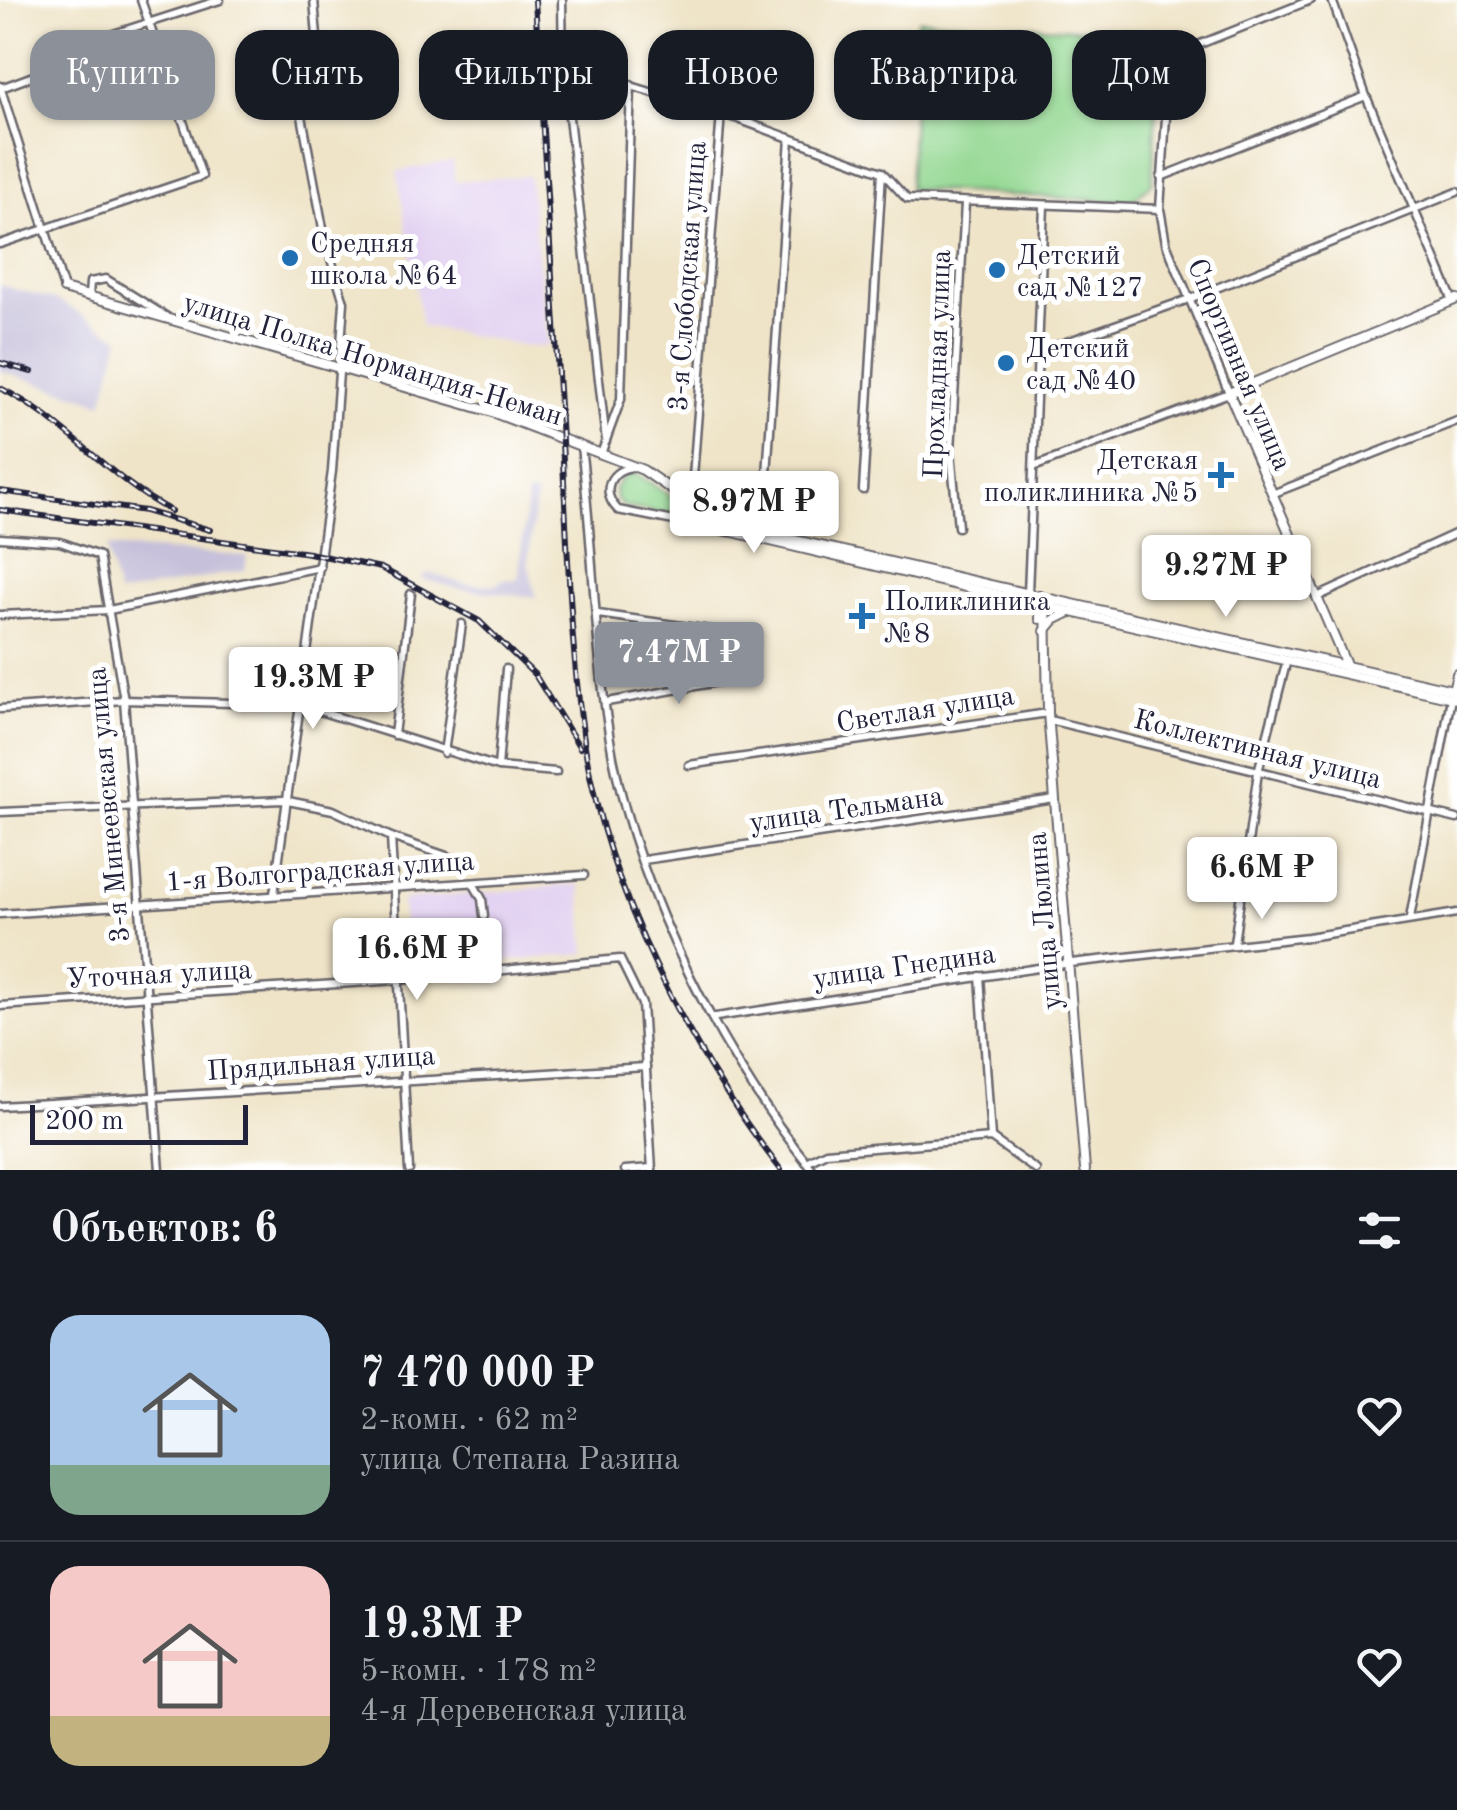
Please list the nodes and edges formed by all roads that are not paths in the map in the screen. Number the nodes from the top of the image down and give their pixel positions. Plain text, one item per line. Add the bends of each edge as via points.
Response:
1 (141, 0) edge
2 (220, 0) edge
3 (314, 0) edge
4 (562, 0) edge
5 (1312, 0) edge
6 (1332, 0) edge
7 (148, 21) junction
8 (562, 30) edge
9 (628, 84) edge
10 (631, 85) junction
11 (0, 87) edge
12 (648, 90) edge
13 (1366, 96) junction
14 (568, 120) edge
15 (719, 120) edge
16 (740, 120) edge
17 (790, 138) junction
18 (882, 172) junction
19 (1161, 177) junction
20 (1457, 192) edge
21 (965, 203) junction
22 (1044, 206) junction
23 (1160, 210) junction
24 (1415, 211) junction
25 (46, 229) junction
26 (0, 244) edge
27 (64, 290) joint
28 (89, 296) junction
29 (1190, 299) junction
30 (1455, 300) edge
31 (1457, 312) edge
32 (172, 320) junction
33 (1038, 352) junction
34 (339, 366) junction
35 (1228, 394) junction
36 (1457, 421) edge
37 (606, 441) junction
38 (581, 447) junction
39 (601, 454) junction
40 (1036, 466) junction
41 (635, 467) junction
42 (863, 490) dead end
43 (1272, 494) junction
44 (692, 502) junction
45 (712, 518) junction
46 (958, 526) dead end
47 (733, 532) junction
48 (1457, 533) edge
49 (762, 536) junction
50 (0, 538) edge
51 (320, 567) junction
52 (1028, 593) junction
53 (411, 594) dead end
54 (1317, 597) junction
55 (1042, 601) junction
56 (109, 610) junction
57 (1075, 613) junction
58 (598, 614) junction
59 (0, 615) edge
60 (462, 624) dead end
61 (1045, 632) junction
62 (745, 634) dead end
63 (1287, 660) junction
64 (1046, 668) junction
65 (506, 669) dead end
66 (1346, 670) junction
67 (1457, 674) edge
68 (745, 677) dead end
69 (1455, 695) edge
70 (124, 700) junction
71 (607, 702) junction
72 (300, 705) junction
73 (0, 710) edge
74 (1048, 716) junction
75 (394, 735) junction
76 (444, 752) junction
77 (689, 765) dead end
78 (498, 767) junction
79 (556, 772) dead end
80 (1258, 772) junction
81 (1055, 799) junction
82 (284, 800) junction
83 (132, 804) junction
84 (0, 812) edge
85 (1433, 813) junction
86 (1457, 819) edge
87 (391, 838) junction
88 (643, 860) junction
89 (461, 861) dead end
90 (584, 874) dead end
91 (472, 883) junction
92 (391, 889) junction
93 (274, 894) junction
94 (138, 906) junction
95 (1457, 912) edge
96 (0, 914) edge
97 (484, 916) dead end
98 (1410, 918) junction
99 (1234, 942) junction
100 (1071, 963) junction
101 (980, 976) junction
102 (398, 980) junction
103 (148, 998) junction
104 (0, 1006) edge
105 (715, 1018) junction
106 (646, 1067) junction
107 (404, 1079) junction
108 (155, 1096) junction
109 (0, 1106) edge
110 (991, 1138) junction
111 (806, 1162) junction
112 (652, 1169) edge
113 (160, 1170) edge
114 (409, 1170) edge
115 (625, 1170) edge
116 (813, 1170) edge
117 (1036, 1170) edge
118 (1086, 1170) edge

1 - 7 street
2 - 7 street
3 - 34 street via 317,37 293,68 325,239 344,302
4 - 8 street
5 - 19 street, Спортивная улица via 1170,56
6 - 13 street
7 - 11 street via 60,51 52,70
7 - 25 street via 202,176
9 - 10 street
10 - 12 street
10 - 37 street via 621,399
11 - 25 street
13 - 19 street
13 - 24 street
14 - 37 street
15 - 44 street, 3-я Слободская улица
16 - 17 street
17 - 18 street
17 - 49 street
18 - 21 street via 907,199
18 - 42 street
19 - 23 street, Спортивная улица
20 - 24 street
21 - 22 street
21 - 46 street, Прохладная улица via 950,450
22 - 23 street
22 - 33 street
23 - 29 street, Спортивная улица
24 - 29 street
24 - 30 street
25 - 26 street
25 - 27 street
27 - 28 street, улица Полка Нормандия-Неман
28 - 32 street, улица Полка Нормандия-Неман
28 - 32 street via 90,282 106,279
29 - 33 street
29 - 35 street, Спортивная улица
30 - 31 street
30 - 35 street
32 - 34 street, улица Полка Нормандия-Неман
33 - 40 street
34 - 38 street, улица Полка Нормандия-Неман
34 - 51 street
35 - 40 street
35 - 43 street, Спортивная улица
36 - 43 street
37 - 39 street
38 - 39 street, улица Полка Нормандия-Неман
38 - 58 street
39 - 41 street, улица Полка Нормандия-Неман
40 - 52 street
41 - 44 street, улица Полка Нормандия-Неман
41 - 47 street via 609,482 608,498 618,510
43 - 54 street, Спортивная улица
44 - 45 street, улица Полка Нормандия-Неман
45 - 47 street, улица Полка Нормандия-Неман
45 - 49 street, улица Полка Нормандия-Неман
47 - 49 street, улица Полка Нормандия-Неман
48 - 54 street
49 - 52 street, улица Полка Нормандия-Неман
49 - 55 street, улица Полка Нормандия-Неман
50 - 56 street, 3-я Минеевская улица via 60,542 99,556
51 - 56 street
51 - 72 street
52 - 55 street, улица Полка Нормандия-Неман
53 - 75 street
54 - 66 street, Спортивная улица
55 - 57 street, улица Полка Нормандия-Неман
55 - 61 street, улица Люлина
55 - 64 street, улица Люлина
55 - 66 street, улица Полка Нормандия-Неман
56 - 59 street
56 - 70 street, 3-я Минеевская улица
57 - 61 street via 1060,615
57 - 63 street, улица Полка Нормандия-Неман
58 - 62 street
58 - 71 street
60 - 76 street
61 - 64 street, улица Люлина
63 - 66 street, улица Полка Нормандия-Неман
63 - 80 street
64 - 74 street, улица Люлина
65 - 78 street
66 - 69 street, улица Полка Нормандия-Неман
67 - 69 street
68 - 71 street
69 - 85 street
70 - 72 street
70 - 73 street
70 - 83 street, 3-я Минеевская улица
71 - 88 street via 613,757
72 - 75 street
72 - 82 street
74 - 77 street, Светлая улица
74 - 80 street, Коллективная улица
74 - 81 street, улица Люлина
75 - 76 street
76 - 78 street
78 - 79 street
80 - 85 street, Коллективная улица
80 - 99 street
81 - 88 street, улица Тельмана
81 - 100 street, улица Люлина
82 - 83 street
82 - 87 street via 333,810
82 - 93 street
83 - 84 street
83 - 94 street, 3-я Минеевская улица
85 - 86 street, Коллективная улица
85 - 98 street
87 - 89 street
87 - 92 street
88 - 105 street via 675,950
90 - 91 street, 1-я Волгоградская улица
91 - 92 street, 1-я Волгоградская улица
91 - 97 street
92 - 93 street, 1-я Волгоградская улица
92 - 102 street
93 - 94 street, 1-я Волгоградская улица
94 - 96 street, 1-я Волгоградская улица
94 - 103 street, 3-я Минеевская улица
95 - 98 street, улица Гнедина
98 - 99 street, улица Гнедина via 1308,937
99 - 100 street, улица Гнедина
100 - 101 street, улица Гнедина
100 - 118 street, улица Люлина
101 - 105 street, улица Гнедина
101 - 110 street
102 - 103 street, Уточная улица
102 - 106 street, Уточная улица via 620,959 642,1004
102 - 107 street
103 - 104 street, Уточная улица
103 - 108 street, 3-я Минеевская улица
105 - 111 street
106 - 107 street, Прядильная улица
106 - 112 street
107 - 108 street, Прядильная улица
107 - 114 street
108 - 109 street, Прядильная улица
108 - 113 street, 3-я Минеевская улица
110 - 111 street via 826,1152
110 - 117 street
111 - 116 street
112 - 115 street

